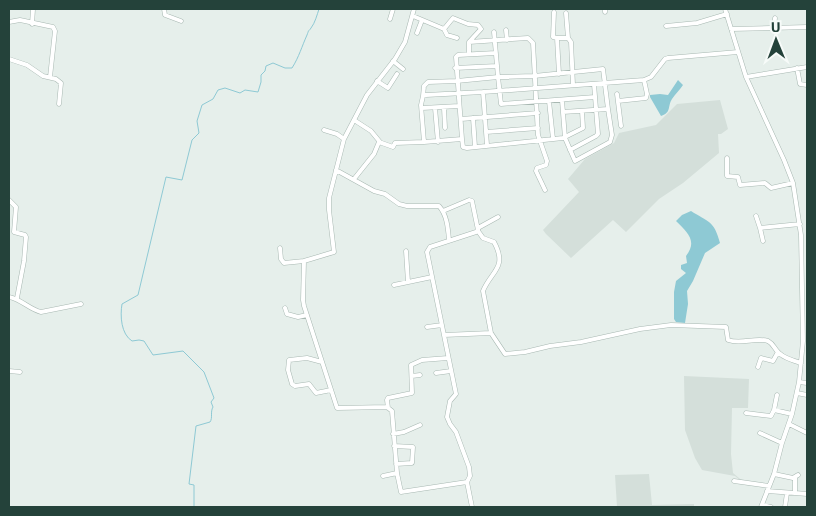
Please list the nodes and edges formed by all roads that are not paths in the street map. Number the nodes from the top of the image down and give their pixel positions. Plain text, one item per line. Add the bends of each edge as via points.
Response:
1 (33, 9) edge
2 (164, 9) edge
3 (393, 9) edge
4 (414, 9) edge
5 (725, 9) edge
6 (554, 12) dead end
7 (566, 13) dead end
8 (727, 14) junction
9 (413, 16) junction
10 (775, 18) dead end
11 (390, 19) dead end
12 (422, 20) junction
13 (181, 21) dead end
14 (9, 22) edge
15 (32, 24) junction
16 (666, 26) dead end
17 (807, 27) edge
18 (774, 28) junction
19 (444, 29) junction
20 (731, 29) junction
21 (506, 30) dead end
22 (494, 32) dead end
23 (417, 33) dead end
24 (457, 38) dead end
25 (557, 38) junction
26 (568, 38) junction
27 (506, 40) junction
28 (494, 41) junction
29 (470, 42) junction
30 (738, 52) junction
31 (496, 53) junction
32 (469, 54) junction
33 (9, 59) edge
34 (393, 61) junction
35 (497, 66) junction
36 (807, 67) edge
37 (403, 68) dead end
38 (455, 68) junction
39 (797, 68) junction
40 (573, 72) junction
41 (397, 74) dead end
42 (559, 74) junction
43 (534, 76) junction
44 (50, 77) junction
45 (498, 77) junction
46 (746, 77) junction
47 (644, 80) junction
48 (378, 81) junction
49 (457, 81) junction
50 (606, 83) junction
51 (594, 84) junction
52 (573, 85) junction
53 (807, 85) edge
54 (536, 89) junction
55 (499, 91) junction
56 (483, 92) junction
57 (458, 93) junction
58 (617, 94) dead end
59 (423, 96) junction
60 (594, 97) junction
61 (562, 100) junction
62 (537, 101) junction
63 (549, 101) junction
64 (618, 101) junction
65 (59, 104) dead end
66 (501, 104) junction
67 (459, 106) junction
68 (422, 108) junction
69 (435, 108) junction
70 (444, 108) junction
71 (608, 109) junction
72 (596, 110) junction
73 (582, 111) junction
74 (563, 112) junction
75 (538, 113) junction
76 (502, 116) junction
77 (485, 117) junction
78 (474, 118) junction
79 (461, 119) junction
80 (354, 120) junction
81 (621, 126) dead end
82 (446, 128) dead end
83 (538, 128) junction
84 (324, 130) dead end
85 (486, 132) junction
86 (565, 138) junction
87 (344, 139) junction
88 (462, 139) junction
89 (553, 140) junction
90 (539, 141) junction
91 (380, 142) junction
92 (424, 142) junction
93 (438, 142) junction
94 (487, 145) junction
95 (475, 147) junction
96 (570, 150) junction
97 (727, 158) dead end
98 (336, 170) junction
99 (354, 179) junction
100 (792, 183) junction
101 (546, 190) dead end
102 (9, 200) edge
103 (443, 211) junction
104 (756, 216) dead end
105 (498, 217) dead end
106 (800, 224) junction
107 (760, 228) junction
108 (478, 230) junction
109 (801, 234) junction
110 (807, 234) edge
111 (449, 240) junction
112 (763, 241) dead end
113 (280, 248) dead end
114 (406, 251) dead end
115 (304, 261) junction
116 (805, 266) edge
117 (432, 277) junction
118 (408, 282) junction
119 (394, 284) dead end
120 (805, 292) edge
121 (9, 297) edge
122 (17, 298) junction
123 (81, 304) dead end
124 (285, 308) dead end
125 (805, 311) edge
126 (307, 315) junction
127 (442, 325) junction
128 (427, 327) dead end
129 (491, 333) junction
130 (444, 335) junction
131 (778, 352) junction
132 (448, 358) junction
133 (322, 362) junction
134 (801, 363) junction
135 (758, 367) dead end
136 (9, 371) edge
137 (450, 371) junction
138 (20, 372) dead end
139 (436, 373) dead end
140 (420, 375) dead end
141 (412, 376) junction
142 (800, 382) junction
143 (807, 383) edge
144 (331, 390) junction
145 (798, 393) junction
146 (777, 395) dead end
147 (807, 395) edge
148 (388, 408) junction
149 (774, 410) junction
150 (746, 413) dead end
151 (792, 414) junction
152 (789, 424) junction
153 (420, 425) dead end
154 (760, 433) dead end
155 (807, 433) edge
156 (393, 434) junction
157 (782, 443) junction
158 (394, 446) junction
159 (396, 464) junction
160 (397, 473) junction
161 (774, 474) junction
162 (383, 476) dead end
163 (734, 481) dead end
164 (467, 482) junction
165 (770, 486) junction
166 (767, 491) junction
167 (787, 493) junction
168 (795, 493) junction
169 (807, 494) edge
170 (762, 506) edge
171 (472, 507) edge
172 (771, 507) edge
173 (785, 507) edge

1 - 15 street
2 - 13 street via 165,15
3 - 11 street
4 - 9 street
5 - 8 street
6 - 25 street via 553,37
7 - 26 street
8 - 16 street via 697,23
8 - 20 street
9 - 12 street
9 - 34 street via 406,42
10 - 18 street
12 - 19 street
12 - 23 street
14 - 15 street via 20,20
15 - 44 street via 51,26 55,31
17 - 18 street
18 - 20 street
19 - 24 street via 447,35
19 - 29 street via 453,18 478,24 481,29
20 - 30 street
21 - 27 street
22 - 28 street
25 - 26 street
25 - 42 street
26 - 40 street
27 - 28 street
27 - 43 street via 528,38 533,43
28 - 29 street
28 - 31 street
29 - 32 street
30 - 46 street
30 - 47 street via 668,58
31 - 32 street
31 - 35 street
32 - 38 street via 456,57
33 - 44 street
34 - 37 street
34 - 48 street
35 - 38 street
35 - 45 street
36 - 39 street
38 - 49 street
39 - 46 street
39 - 53 street via 800,84
40 - 42 street
40 - 50 street via 604,69
40 - 52 street
41 - 48 street via 388,88
42 - 43 street
43 - 45 street
43 - 54 street
44 - 65 street via 62,83
45 - 49 street
45 - 55 street
46 - 100 street
47 - 50 street
47 - 64 street via 646,98
48 - 80 street via 367,94
49 - 57 street
49 - 59 street via 426,83
50 - 51 street
50 - 71 street
51 - 52 street
51 - 60 street
52 - 54 street
54 - 55 street
54 - 62 street
55 - 56 street
55 - 66 street
56 - 57 street
56 - 77 street
57 - 59 street
57 - 67 street
58 - 64 street
59 - 68 street
60 - 61 street
60 - 72 street
61 - 63 street
61 - 74 street
62 - 63 street
62 - 66 street
62 - 75 street
63 - 89 street
64 - 81 street
66 - 76 street
67 - 70 street
67 - 79 street
68 - 69 street
68 - 92 street
69 - 70 street
69 - 93 street
70 - 82 street
71 - 72 street
71 - 96 street via 610,142 576,161
72 - 73 street
72 - 96 street via 597,135
73 - 74 street
73 - 86 street via 583,128
74 - 86 street
75 - 76 street
75 - 83 street
76 - 77 street
77 - 78 street
77 - 85 street
78 - 79 street
78 - 95 street
79 - 88 street
80 - 87 street
80 - 91 street
83 - 85 street
83 - 90 street
84 - 87 street
85 - 94 street
86 - 89 street
86 - 96 street
87 - 98 street
88 - 93 street
88 - 95 street via 464,147
89 - 90 street
90 - 94 street
90 - 101 street via 547,163 536,171
91 - 92 street via 393,147 395,143
91 - 99 street
92 - 93 street
94 - 95 street
97 - 100 street via 727,176 738,177 740,185 765,183 771,188
98 - 99 street
98 - 115 street via 329,210 334,252
99 - 103 street via 399,204 440,206
100 - 106 street
102 - 122 street via 16,207 14,232 26,237
103 - 108 street via 470,200
103 - 111 street
104 - 107 street
105 - 108 street
106 - 107 street
106 - 109 street
107 - 112 street
108 - 111 street
108 - 129 street via 483,238 494,242 500,257 494,275 484,289
109 - 110 street
109 - 116 street
111 - 117 street via 428,250
113 - 115 street via 284,263
114 - 118 street
115 - 126 street via 303,300
116 - 120 street
117 - 118 street
117 - 127 street
118 - 119 street
120 - 125 street
121 - 122 street
122 - 123 street via 41,312
124 - 126 street via 287,314 294,317
125 - 134 street
126 - 133 street
127 - 128 street
127 - 130 street
129 - 130 street
129 - 131 street via 501,350 510,354 652,327 726,326 728,340 768,342
130 - 132 street
131 - 134 street
131 - 135 street via 773,361 761,358
132 - 137 street
132 - 141 street via 410,365
133 - 144 street
133 - 144 street via 307,358 288,360 292,384 310,384 316,393
134 - 142 street
136 - 138 street
137 - 139 street
137 - 164 street via 456,394 450,401 447,417 469,467
140 - 141 street
141 - 148 street via 412,393 388,398
142 - 143 street
142 - 145 street
144 - 148 street via 339,408
145 - 147 street
145 - 151 street
146 - 149 street
148 - 156 street via 392,412
149 - 150 street via 771,416
149 - 151 street
151 - 152 street
152 - 155 street
152 - 157 street
153 - 156 street
154 - 157 street
156 - 158 street
157 - 161 street
158 - 159 street
158 - 159 street via 413,447 412,463
159 - 160 street
160 - 162 street
160 - 164 street via 403,493
161 - 165 street
161 - 168 street via 797,477
163 - 165 street
164 - 171 street
165 - 166 street
166 - 167 street
166 - 170 street
167 - 168 street
167 - 173 street
168 - 169 street
170 - 172 street

